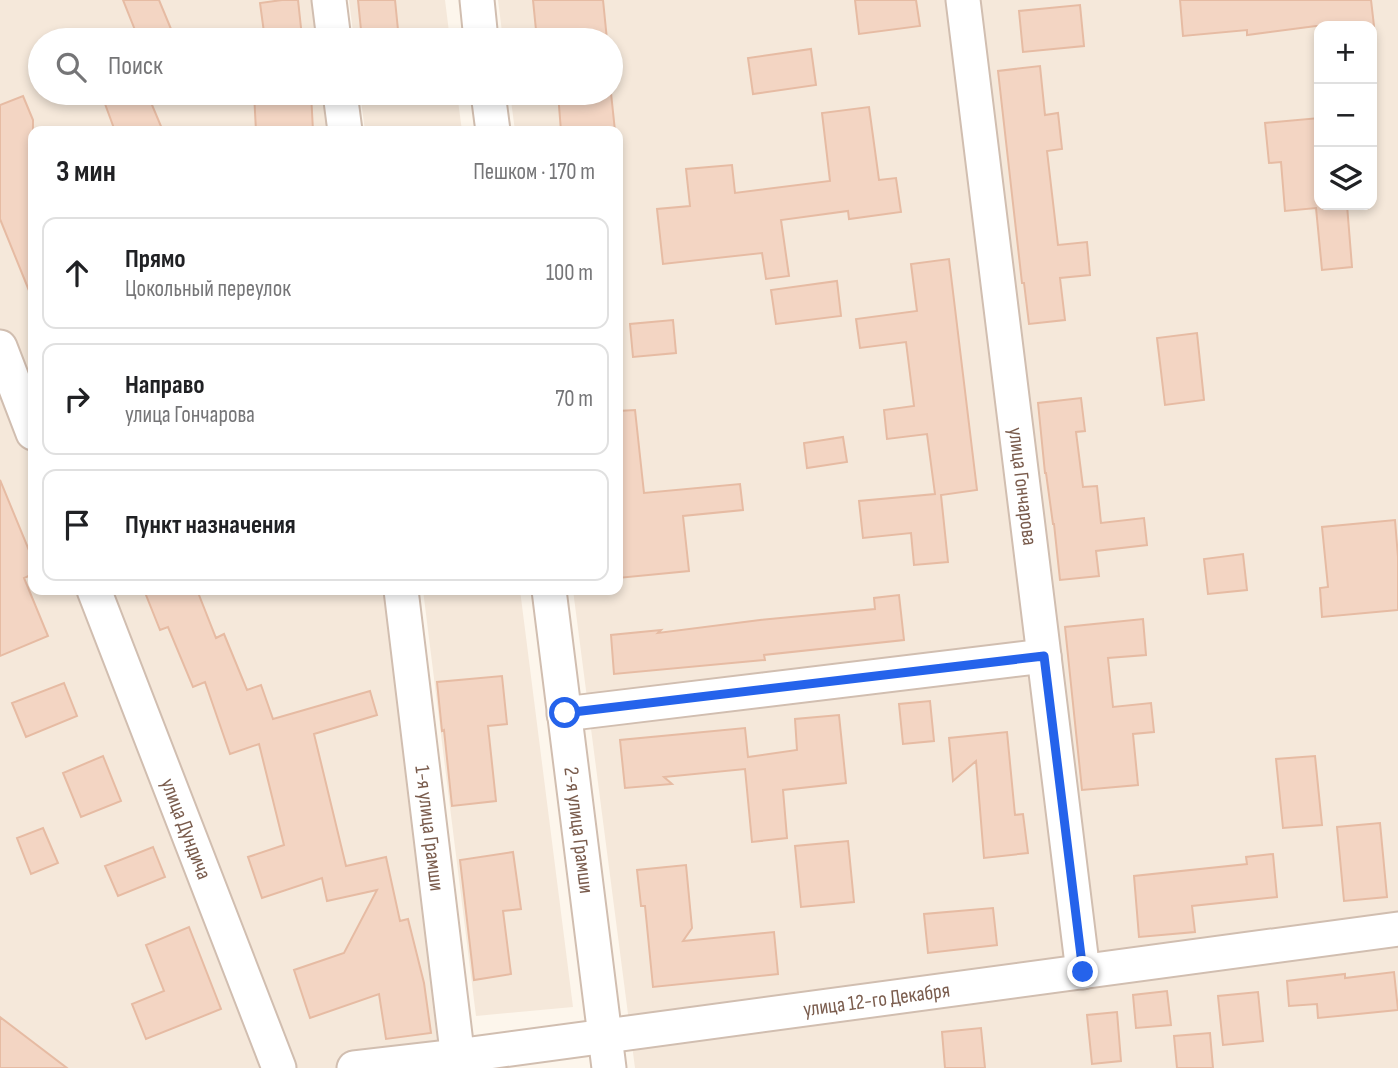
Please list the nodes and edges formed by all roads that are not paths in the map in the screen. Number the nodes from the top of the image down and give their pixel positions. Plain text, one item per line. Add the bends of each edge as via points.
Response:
1 (329, 0) edge
2 (477, 0) edge
3 (963, 0) edge
4 (332, 28) edge
5 (480, 28) edge
6 (342, 105) edge
7 (490, 105) edge
8 (344, 126) edge
9 (492, 126) edge
10 (0, 347) edge
11 (28, 420) edge
12 (96, 595) edge
13 (402, 595) edge
14 (550, 595) edge
15 (1044, 656) junction
16 (565, 713) junction
17 (1398, 929) edge
18 (1083, 972) junction
19 (607, 1052) edge
20 (458, 1062) edge
21 (279, 1068) edge
22 (354, 1068) edge

1 - 4 street
2 - 5 street
3 - 15 street, улица Гончарова
6 - 8 street
7 - 9 street
10 - 11 street
12 - 21 street, улица Дундича
13 - 20 street, 1-я улица Грамши
14 - 16 street, 2-я улица Грамши
15 - 16 street
15 - 18 street, улица Гончарова
16 - 19 street, 2-я улица Грамши
17 - 18 street, улица 12-го Декабря
18 - 19 street, улица 12-го Декабря
19 - 20 street, улица 12-го Декабря
20 - 22 street, улица 12-го Декабря

